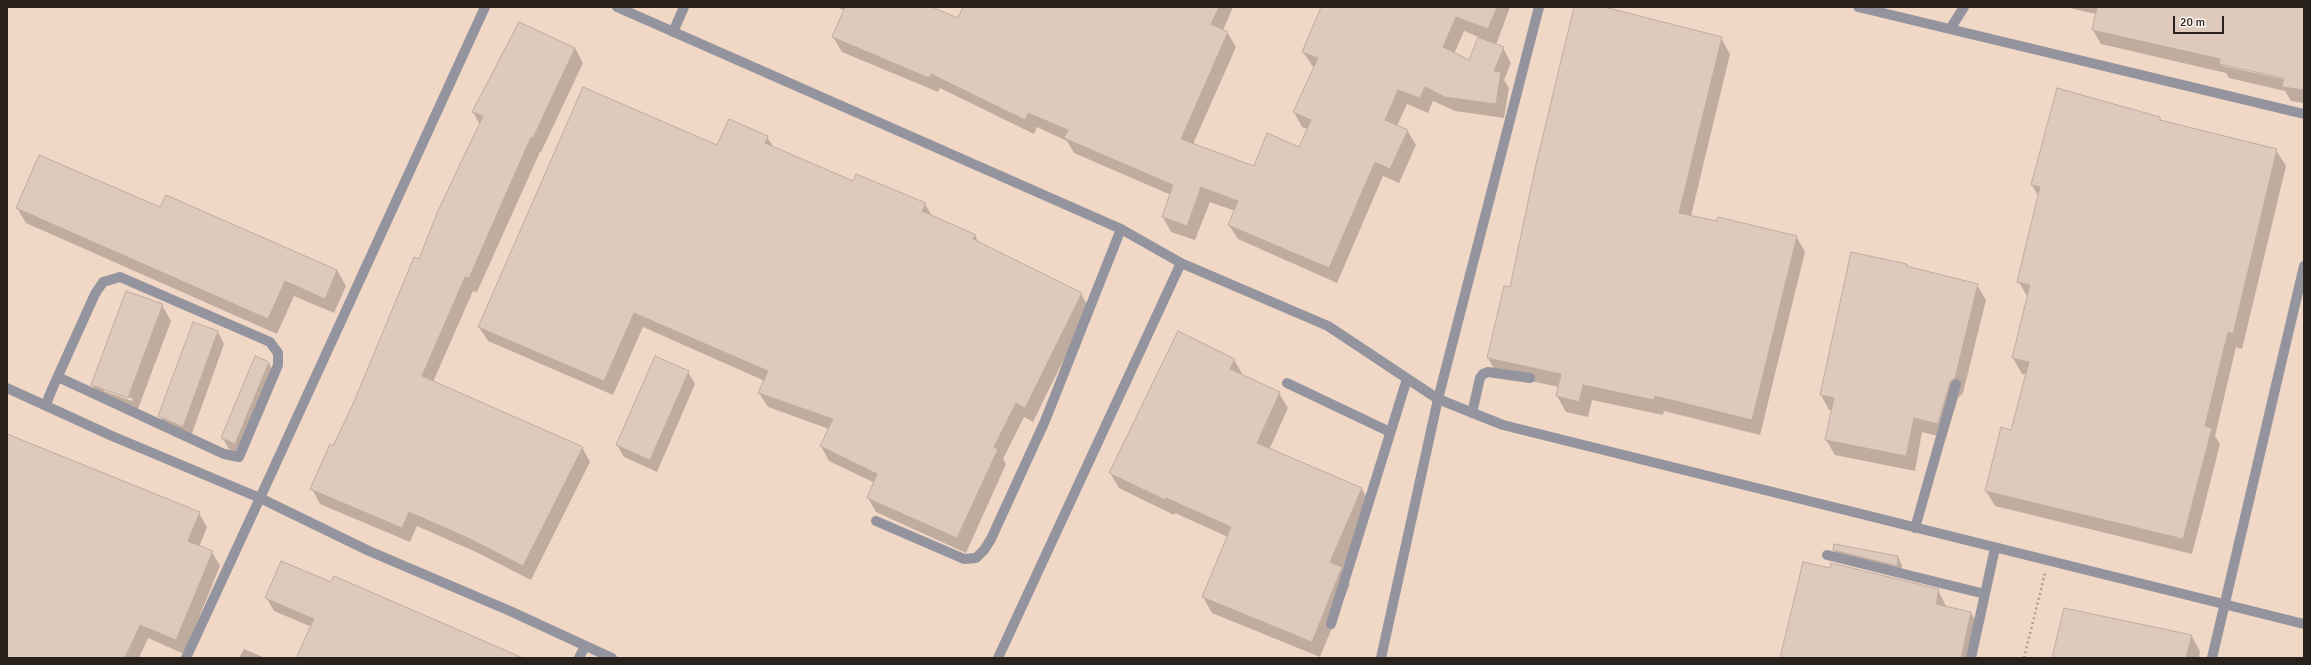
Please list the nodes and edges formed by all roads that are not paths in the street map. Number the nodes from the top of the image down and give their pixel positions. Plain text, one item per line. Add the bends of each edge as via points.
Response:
1 (485, 7) edge
2 (616, 7) edge
3 (684, 7) edge
4 (1539, 7) edge
5 (1858, 7) edge
6 (1964, 7) edge
7 (1950, 29) junction
8 (673, 32) junction
9 (2304, 114) edge
10 (1121, 229) junction
11 (1181, 263) junction
12 (2304, 266) edge
13 (58, 377) junction
14 (1530, 378) dead end
15 (1407, 379) junction
16 (1287, 383) dead end
17 (1956, 384) dead end
18 (7, 388) edge
19 (1438, 399) junction
20 (46, 404) junction
21 (1472, 413) junction
22 (1390, 432) junction
23 (260, 498) junction
24 (876, 521) dead end
25 (1915, 528) junction
26 (1995, 548) junction
27 (1827, 555) dead end
28 (1984, 594) junction
29 (2226, 605) junction
30 (1331, 624) dead end
31 (2304, 624) edge
32 (585, 646) junction
33 (186, 658) edge
34 (579, 658) edge
35 (612, 658) edge
36 (998, 658) edge
37 (1381, 658) edge
38 (1970, 658) edge
39 (2212, 658) edge

1 - 23 lane
2 - 8 lane
3 - 8 lane
4 - 19 lane
5 - 7 lane
6 - 7 lane
7 - 9 lane
8 - 10 lane
10 - 11 lane
10 - 24 lane via 1045,421 991,540 984,550 976,558 964,560
11 - 15 lane via 1328,326
11 - 36 lane
12 - 29 lane via 2239,539
13 - 13 lane via 95,294 103,282 120,277 270,342 278,353 278,365 239,457 224,454
13 - 20 lane
14 - 21 lane via 1488,372 1483,374
15 - 19 lane
15 - 22 lane
16 - 22 lane
17 - 25 lane
18 - 20 lane
19 - 21 lane
19 - 37 lane
20 - 23 lane via 112,436
21 - 25 lane via 1503,425
22 - 30 lane
23 - 32 lane via 369,551
23 - 33 lane
25 - 26 lane
26 - 28 lane
26 - 29 lane
27 - 28 lane
28 - 38 lane
29 - 31 lane
29 - 39 lane
32 - 34 lane
32 - 35 lane

